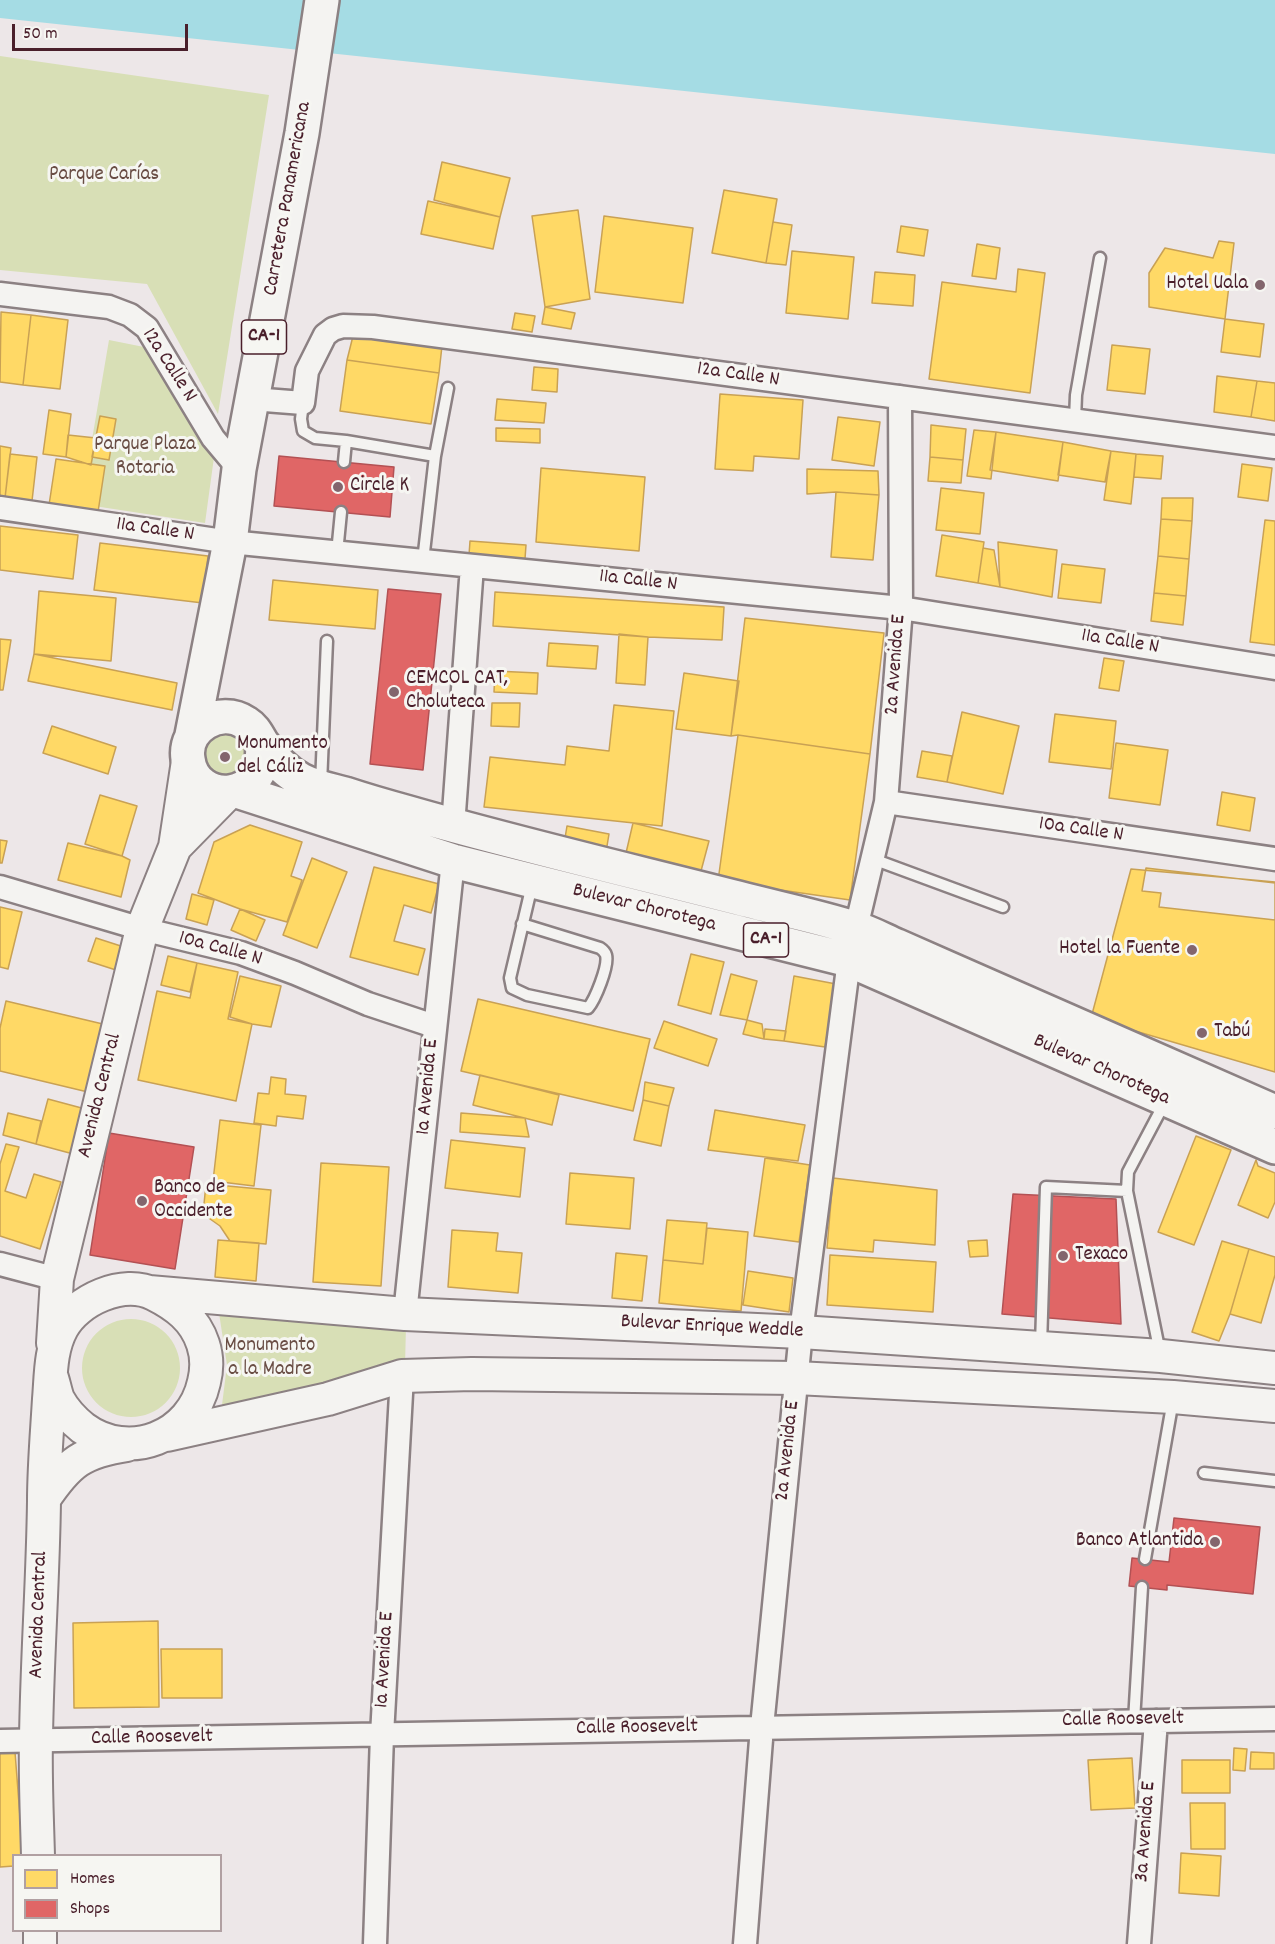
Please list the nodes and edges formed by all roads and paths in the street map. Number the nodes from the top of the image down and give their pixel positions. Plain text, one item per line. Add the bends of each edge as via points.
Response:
1 (322, 0) edge
2 (1100, 258) dead end
3 (0, 294) edge
4 (448, 388) dead end
5 (900, 397) junction
6 (252, 399) junction
7 (303, 403) junction
8 (1075, 420) junction
9 (346, 441) junction
10 (1275, 447) edge
11 (435, 456) junction
12 (344, 462) dead end
13 (239, 469) junction
14 (0, 508) edge
15 (341, 512) dead end
16 (230, 542) junction
17 (338, 553) junction
18 (423, 561) junction
19 (472, 566) junction
20 (223, 575) junction
21 (902, 608) junction
22 (327, 641) dead end
23 (1275, 668) edge
24 (237, 718) junction
25 (262, 743) junction
26 (190, 748) junction
27 (321, 788) junction
28 (232, 792) junction
29 (886, 802) junction
30 (453, 826) junction
31 (175, 847) junction
32 (1275, 859) edge
33 (873, 860) junction
34 (453, 861) junction
35 (533, 881) junction
36 (0, 887) edge
37 (712, 891) junction
38 (1003, 907) dead end
39 (522, 924) junction
40 (705, 924) junction
41 (856, 928) junction
42 (142, 929) junction
43 (849, 960) junction
44 (434, 1026) junction
45 (1167, 1100) junction
46 (1275, 1112) edge
47 (1275, 1147) edge
48 (1127, 1191) junction
49 (0, 1264) edge
50 (57, 1279) junction
51 (136, 1291) junction
52 (405, 1314) junction
53 (801, 1332) junction
54 (1041, 1348) junction
55 (1161, 1356) junction
56 (52, 1363) junction
57 (1275, 1368) edge
58 (402, 1376) junction
59 (796, 1378) junction
60 (1173, 1397) junction
61 (1275, 1406) edge
62 (154, 1439) junction
63 (1204, 1473) dead end
64 (1275, 1481) edge
65 (44, 1499) junction
66 (1145, 1559) dead end
67 (1142, 1587) dead end
68 (1275, 1719) edge
69 (1145, 1721) junction
70 (762, 1726) junction
71 (382, 1735) junction
72 (0, 1741) edge
73 (36, 1741) junction
74 (38, 1854) edge
75 (375, 1944) edge
76 (745, 1944) edge
77 (1139, 1944) edge

1 - 6 highway, Carretera Panamericana / CA-1 via 302,133
2 - 8 lane
3 - 13 street, 12a Calle N via 109,307 130,315 147,328 213,438
4 - 11 lane
5 - 7 street, 12a Calle N via 343,326 324,335 307,371
5 - 8 street, 12a Calle N
5 - 21 street, 2a Avenida E
6 - 7 street
6 - 13 highway, Carretera Panamericana / CA-1
7 - 9 lane via 303,431 315,438
8 - 10 street, 12a Calle N
9 - 11 lane
9 - 12 lane
11 - 18 lane
13 - 16 highway, Carretera Panamericana / CA-1
14 - 16 street, 11a Calle N
15 - 17 lane
16 - 17 street, 11a Calle N
16 - 20 highway, Carretera Panamericana / CA-1
17 - 18 street, 11a Calle N
18 - 19 street, 11a Calle N
19 - 21 street, 11a Calle N
19 - 30 street
20 - 24 highway, Carretera Panamericana / CA-1 via 219,661 226,694
20 - 26 highway, Carretera Panamericana / CA-1
21 - 23 street, 11a Calle N
21 - 29 street, 2a Avenida E
22 - 27 lane
24 - 25 highway, CA-1 via 256,732
24 - 26 highway via 224,716 200,726
25 - 27 highway, Bulevar Chorotega / CA-1 via 289,772
25 - 28 highway via 264,755 259,772 247,786
26 - 28 highway, CA-1 via 193,775 202,785 214,791
26 - 31 street, Avenida Central
27 - 30 highway, Bulevar Chorotega / CA-1
28 - 31 street, Avenida Central
28 - 34 highway, Bulevar Chorotega / CA-1
29 - 32 street, 10a Calle N
29 - 33 street, 2a Avenida E
30 - 37 highway, Bulevar Chorotega / CA-1
31 - 42 street, Avenida Central
33 - 38 lane
33 - 41 street, 2a Avenida E
34 - 35 highway, Bulevar Chorotega / CA-1
34 - 44 street, 1a Avenida E
35 - 39 lane
35 - 40 highway, Bulevar Chorotega / CA-1
36 - 42 street, 10a Calle N
37 - 40 highway
37 - 41 highway, Bulevar Chorotega / CA-1
39 - 39 lane via 510,978 512,988 588,1008 594,1001 606,953
40 - 43 highway, Bulevar Chorotega / CA-1
41 - 46 highway, Bulevar Chorotega / CA-1
42 - 44 street, 10a Calle N via 241,952 368,1004
42 - 50 street, Avenida Central
43 - 45 highway, Bulevar Chorotega / CA-1
43 - 53 street, 2a Avenida E
44 - 52 street, 1a Avenida E
45 - 47 highway, Bulevar Chorotega / CA-1
45 - 48 lane via 1128,1172
48 - 54 lane via 1046,1187
48 - 55 lane
49 - 50 street
50 - 51 street, Bulevar Enrique Weddle
50 - 56 street, Avenida Central
51 - 52 street, Bulevar Enrique Weddle
51 - 56 street via 99,1295 78,1308 62,1328
51 - 62 street via 173,1303 192,1321 204,1344 207,1371 201,1396 187,1418
52 - 53 street, Bulevar Enrique Weddle
53 - 54 street, Bulevar Enrique Weddle
53 - 59 street, 2a Avenida E
54 - 55 street, Bulevar Enrique Weddle
55 - 57 street, Bulevar Enrique Weddle
56 - 62 street via 59,1400 74,1420 93,1435 117,1443
56 - 65 street, Avenida Central
58 - 59 street
58 - 62 street via 328,1398
58 - 71 street, 1a Avenida E
59 - 60 street
59 - 70 street, 2a Avenida E
60 - 61 street
60 - 66 lane
62 - 65 street via 84,1456 64,1471
63 - 64 lane
65 - 73 street, Avenida Central
67 - 69 lane
68 - 69 street, Calle Roosevelt
69 - 70 street, Calle Roosevelt
69 - 77 street, 3a Avenida E
70 - 71 street, Calle Roosevelt
70 - 76 street, 2a Avenida E
71 - 73 street, Calle Roosevelt
71 - 75 street, 1a Avenida E
72 - 73 street, Calle Roosevelt
73 - 74 street, Avenida Central

